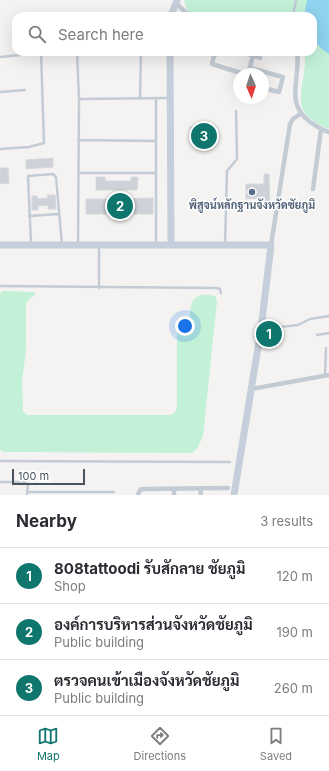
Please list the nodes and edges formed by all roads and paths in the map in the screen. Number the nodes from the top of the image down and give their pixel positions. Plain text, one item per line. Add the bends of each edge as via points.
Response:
1 (296, 0) edge
2 (176, 1) edge
3 (172, 12) edge
4 (186, 12) edge
5 (294, 12) edge
6 (12, 56) edge
7 (41, 56) edge
8 (77, 56) edge
9 (140, 56) edge
10 (170, 56) edge
11 (214, 56) edge
12 (253, 56) edge
13 (256, 56) edge
14 (297, 56) edge
15 (0, 57) edge
16 (260, 58) dead end
17 (250, 68) edge
18 (233, 71) edge
19 (269, 73) edge
20 (25, 90) dead end
21 (269, 90) edge
22 (0, 92) edge
23 (140, 98) junction
24 (156, 98) junction
25 (170, 98) junction
26 (79, 99) junction
27 (236, 112) dead end
28 (300, 114) junction
29 (321, 130) junction
30 (329, 132) edge
31 (78, 140) junction
32 (156, 141) junction
33 (0, 149) edge
34 (78, 173) junction
35 (156, 173) junction
36 (313, 189) dead end
37 (60, 214) junction
38 (29, 216) junction
39 (0, 245) edge
40 (31, 245) junction
41 (62, 245) junction
42 (78, 245) junction
43 (99, 245) junction
44 (156, 245) junction
45 (171, 245) junction
46 (225, 245) junction
47 (271, 245) junction
48 (0, 286) edge
49 (99, 288) junction
50 (221, 293) dead end
51 (329, 316) edge
52 (261, 329) junction
53 (329, 334) edge
54 (317, 335) dead end
55 (326, 348) dead end
56 (327, 376) edge
57 (251, 389) junction
58 (0, 461) edge
59 (230, 462) dead end
60 (0, 482) edge
61 (200, 488) junction
62 (228, 488) dead end
63 (174, 489) junction
64 (114, 492) dead end
65 (27, 494) edge
66 (138, 495) edge
67 (174, 495) edge
68 (201, 495) edge
69 (234, 495) edge

1 - 5 lane
2 - 3 street
2 - 4 street
6 - 15 lane
7 - 33 lane via 44,143
8 - 26 lane
9 - 23 lane
10 - 25 street
11 - 18 street via 212,64
12 - 17 street
13 - 16 street
14 - 28 street via 295,105
19 - 21 street via 283,77 279,92
20 - 22 lane
23 - 24 lane
23 - 26 lane
24 - 25 lane
24 - 32 lane
25 - 45 street
26 - 31 lane
27 - 46 lane via 237,159 227,171
28 - 29 street
28 - 47 street via 290,124
29 - 30 street
29 - 36 street
31 - 32 lane
31 - 34 lane
32 - 35 lane
34 - 35 lane
34 - 42 lane
35 - 44 lane
37 - 38 lane
37 - 38 lane via 55,175 29,175
37 - 41 lane
38 - 40 lane
39 - 40 street
40 - 41 street
41 - 42 street
42 - 43 street
43 - 44 street
43 - 49 lane
44 - 45 street
45 - 46 street
46 - 47 street
47 - 52 street
48 - 49 lane
49 - 50 lane via 216,288 220,289
51 - 52 lane via 310,319 298,325
52 - 57 street
53 - 54 lane
55 - 56 lane
56 - 57 street
57 - 69 street
58 - 59 lane
60 - 65 lane via 25,482 28,485
61 - 62 street
61 - 63 street
61 - 68 street
63 - 66 street via 143,489
63 - 67 street
64 - 65 lane

